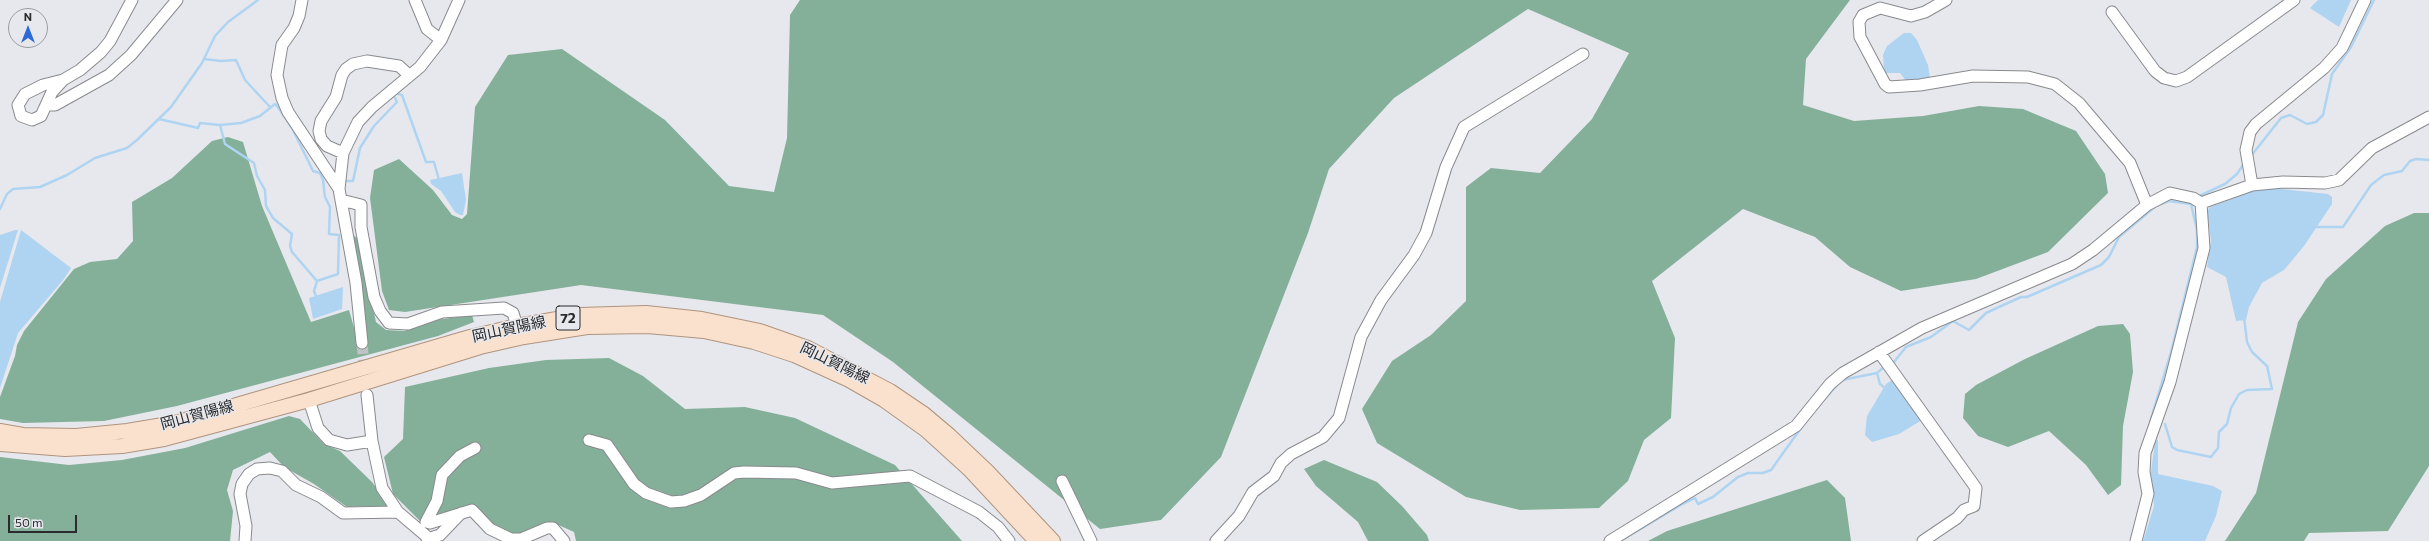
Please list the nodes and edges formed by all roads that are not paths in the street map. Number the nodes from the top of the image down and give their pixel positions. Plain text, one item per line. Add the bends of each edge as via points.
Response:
1 (132, 0) edge
2 (177, 0) edge
3 (302, 0) edge
4 (415, 0) edge
5 (459, 0) edge
6 (1946, 0) edge
7 (2294, 0) edge
8 (2365, 0) edge
9 (2112, 12) dead end
10 (441, 40) junction
11 (1583, 54) dead end
12 (409, 75) junction
13 (63, 80) junction
14 (48, 105) junction
15 (2429, 117) edge
16 (343, 153) junction
17 (2252, 185) junction
18 (340, 195) junction
19 (2197, 200) junction
20 (2147, 204) junction
21 (517, 326) junction
22 (362, 343) tunnel mouth
23 (1879, 352) junction
24 (367, 395) dead end
25 (309, 400) junction
26 (0, 431) edge
27 (589, 440) dead end
28 (19, 441) junction
29 (372, 441) junction
30 (0, 444) edge
31 (475, 448) dead end
32 (1062, 481) dead end
33 (398, 512) junction
34 (461, 513) junction
35 (430, 540) edge
36 (245, 541) edge
37 (564, 541) edge
38 (1009, 541) edge
39 (1036, 541) edge
40 (1053, 541) edge
41 (1091, 541) edge
42 (1216, 541) edge
43 (1610, 541) edge
44 (1923, 541) edge
45 (2136, 541) edge

1 - 13 street via 110,41 101,52
2 - 14 street via 131,55 109,75 55,105
3 - 18 street via 294,28 282,45 277,75 288,112
4 - 10 street via 427,29
5 - 10 street
6 - 20 street via 1925,12 1911,16 1880,8 1863,15 1858,22 1860,37 1885,84 1889,88 1920,85 1960,76 1981,76 2028,77 2055,84 2079,103 2130,163
7 - 9 street via 2187,77 2176,81 2164,78 2155,71
8 - 17 street via 2342,48 2324,68 2256,124 2247,140 2247,160
10 - 12 street via 420,67
11 - 42 street via 1464,127 1446,168 1426,233 1414,255 1381,300 1361,337 1339,418 1323,437 1290,454 1274,476 1252,492 1239,516
12 - 16 street via 358,122
12 - 16 street via 399,66 367,61 353,64 346,69 336,97 321,121 319,131 327,146
13 - 14 street via 52,92
13 - 14 street via 43,85 25,94 20,100 19,112 26,120 37,119
15 - 17 street via 2372,148 2339,180 2325,184 2283,182
16 - 18 street
17 - 19 street
18 - 21 street via 361,204 361,227 374,297 389,323 408,324 442,312 504,308 513,313
18 - 22 street via 356,283
19 - 20 street via 2170,193
19 - 45 street via 2204,234 2201,261 2170,382 2145,453 2144,472 2148,494
20 - 23 street via 2093,250 2072,264 1922,328
21 - 28 main road, 岡山賀陽線 / 72 via 470,337 175,423 127,431
21 - 40 main road, 岡山賀陽線 / 72 via 580,316 646,313 710,320 760,331 808,348 890,391 924,414 987,471
23 - 43 street via 1830,384 1796,426
23 - 44 street via 1976,488 1974,506 1964,510 1957,518
24 - 29 street
25 - 28 main road, 岡山賀陽線 / 72 via 164,439 122,446 65,449
25 - 29 street via 318,428 330,440 347,446
25 - 39 main road, 岡山賀陽線 / 72 via 480,347 524,337 602,327 648,326 704,331 754,342 794,355 849,380 884,400 926,430 958,459
26 - 28 main road, 岡山賀陽線 / 72
27 - 38 street via 608,445 634,484 646,494 671,502 701,495 734,473 796,473 832,483 910,476 979,512 998,527
28 - 30 main road, 岡山賀陽線 / 72
29 - 33 street via 382,488
31 - 34 street via 460,456 442,475 433,512 425,520 430,523
32 - 41 street
33 - 35 street
33 - 36 street via 343,513 321,497 296,485 282,471 258,469 249,474 242,484 240,494 246,526
34 - 35 street via 440,535
34 - 37 street via 475,511 490,529 511,539 521,539 553,528

